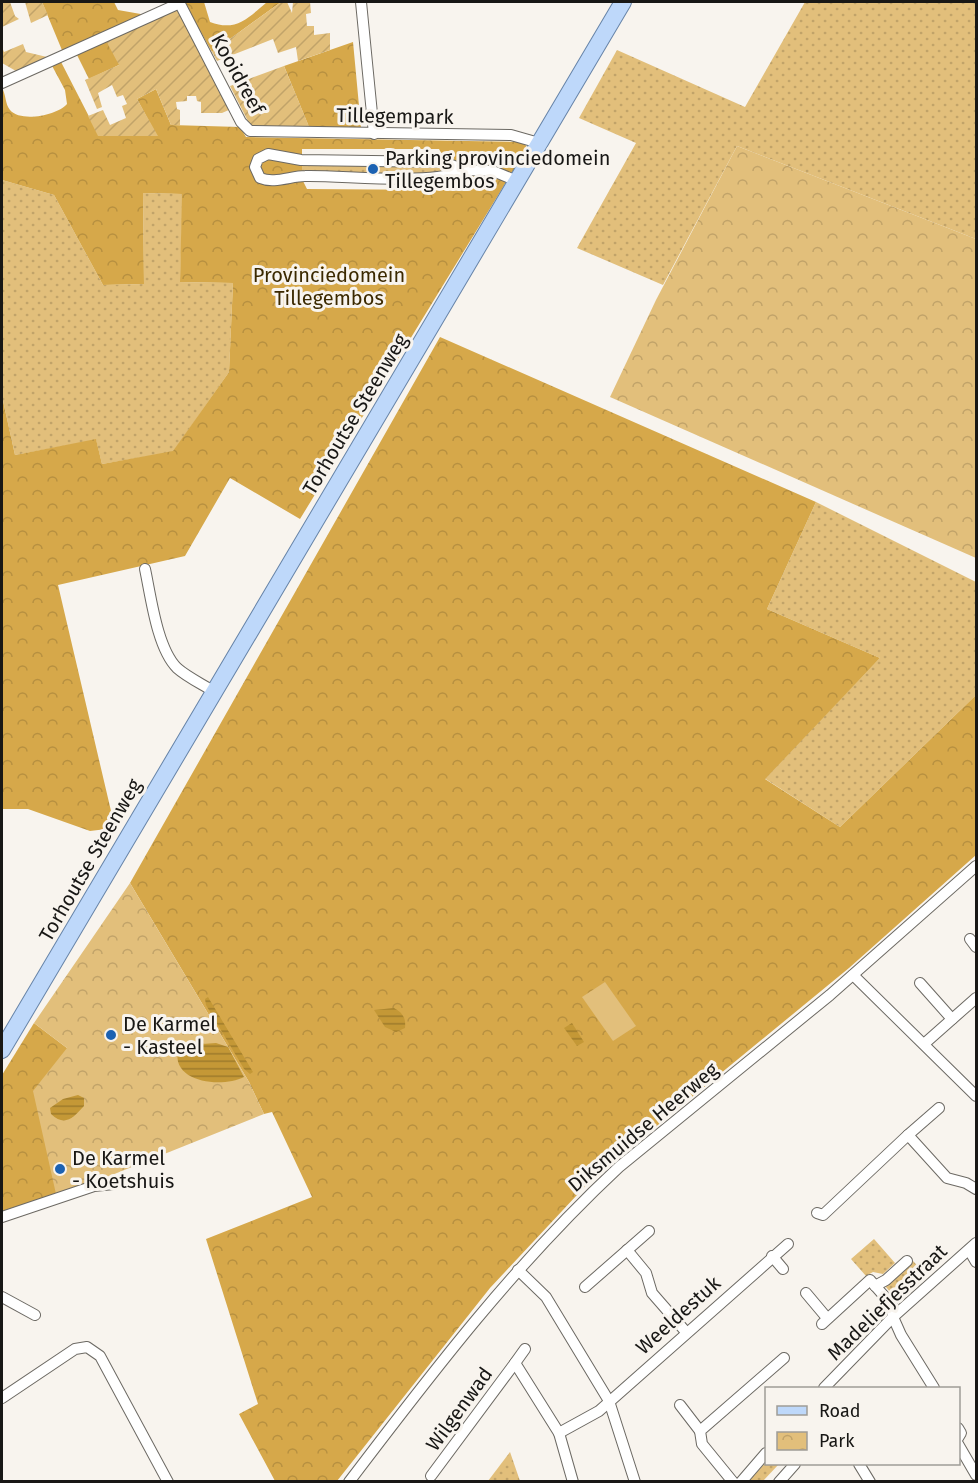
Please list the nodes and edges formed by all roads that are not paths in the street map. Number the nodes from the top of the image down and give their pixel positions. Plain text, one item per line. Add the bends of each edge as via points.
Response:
1 (180, 2) edge
2 (361, 2) edge
3 (623, 2) edge
4 (2, 83) edge
5 (250, 131) joint
6 (374, 134) junction
7 (539, 143) junction
8 (465, 170) junction
9 (517, 182) junction
10 (145, 569) dead end
11 (213, 691) junction
12 (976, 866) edge
13 (853, 975) junction
14 (920, 982) dead end
15 (976, 998) edge
16 (952, 1019) junction
17 (924, 1044) junction
18 (2, 1050) edge
19 (976, 1096) edge
20 (939, 1108) dead end
21 (908, 1135) junction
22 (114, 1184) dead end
23 (976, 1189) edge
24 (817, 1213) dead end
25 (2, 1217) edge
26 (649, 1231) dead end
27 (788, 1244) dead end
28 (973, 1246) edge
29 (627, 1250) junction
30 (772, 1256) junction
31 (907, 1261) dead end
32 (976, 1262) edge
33 (783, 1269) dead end
34 (518, 1270) junction
35 (875, 1286) junction
36 (585, 1287) dead end
37 (806, 1293) dead end
38 (2, 1297) edge
39 (35, 1315) dead end
40 (893, 1317) junction
41 (687, 1332) junction
42 (525, 1349) dead end
43 (766, 1357) dead end
44 (784, 1358) dead end
45 (515, 1363) junction
46 (774, 1366) junction
47 (826, 1387) edge
48 (933, 1387) edge
49 (2, 1398) edge
50 (609, 1401) junction
51 (680, 1405) dead end
52 (700, 1431) junction
53 (559, 1433) junction
54 (960, 1447) edge
55 (765, 1454) edge
56 (794, 1465) edge
57 (860, 1465) edge
58 (976, 1475) edge
59 (431, 1476) dead end
60 (168, 1482) edge
61 (349, 1482) edge
62 (573, 1482) edge
63 (635, 1482) edge
64 (733, 1482) edge
65 (741, 1482) edge
66 (779, 1482) edge
67 (870, 1482) edge

1 - 4 street
1 - 5 street, Kooidreef
2 - 6 street
3 - 7 main road, Torhoutse Steenweg
5 - 6 street, Tillegempark
6 - 7 street, Tillegempark via 511,135
7 - 9 main road, Torhoutse Steenweg
8 - 8 street via 443,162 301,160 267,154 258,159 255,167 260,178 273,181 302,176 442,178
8 - 9 street via 493,171
9 - 11 main road, Torhoutse Steenweg
10 - 11 street via 162,640 172,662
11 - 18 main road, Torhoutse Steenweg
12 - 13 street, Diksmuidse Heerweg
13 - 17 street
13 - 34 street, Diksmuidse Heerweg via 619,1167
14 - 16 street
15 - 16 street
16 - 17 street
17 - 19 street
20 - 21 street
21 - 23 street via 947,1178
21 - 24 street via 824,1215
22 - 25 street via 94,1186
26 - 29 street
27 - 30 street, Weeldestuk
28 - 32 street
28 - 40 street, Madeliefjesstraat
29 - 36 street
29 - 41 street via 646,1273 652,1293
30 - 33 street
30 - 41 street, Weeldestuk
31 - 35 street
34 - 50 street via 546,1297
34 - 61 street, Diksmuidse Heerweg via 448,1351
35 - 37 street via 870,1280 825,1321
35 - 40 street via 892,1305
38 - 39 street
40 - 47 street, Madeliefjesstraat
40 - 48 street
41 - 50 street, Weeldestuk
42 - 45 street, Wilgenwad
43 - 46 street
44 - 46 street
45 - 53 street, Wilgenwad
45 - 59 street, Wilgenwad
46 - 52 street
49 - 60 street via 75,1349 87,1347 100,1356
50 - 53 street via 599,1411
50 - 63 street
51 - 52 street
52 - 64 street via 702,1444
53 - 62 street, Wilgenwad
54 - 58 street
55 - 65 street
56 - 66 street
57 - 67 street

